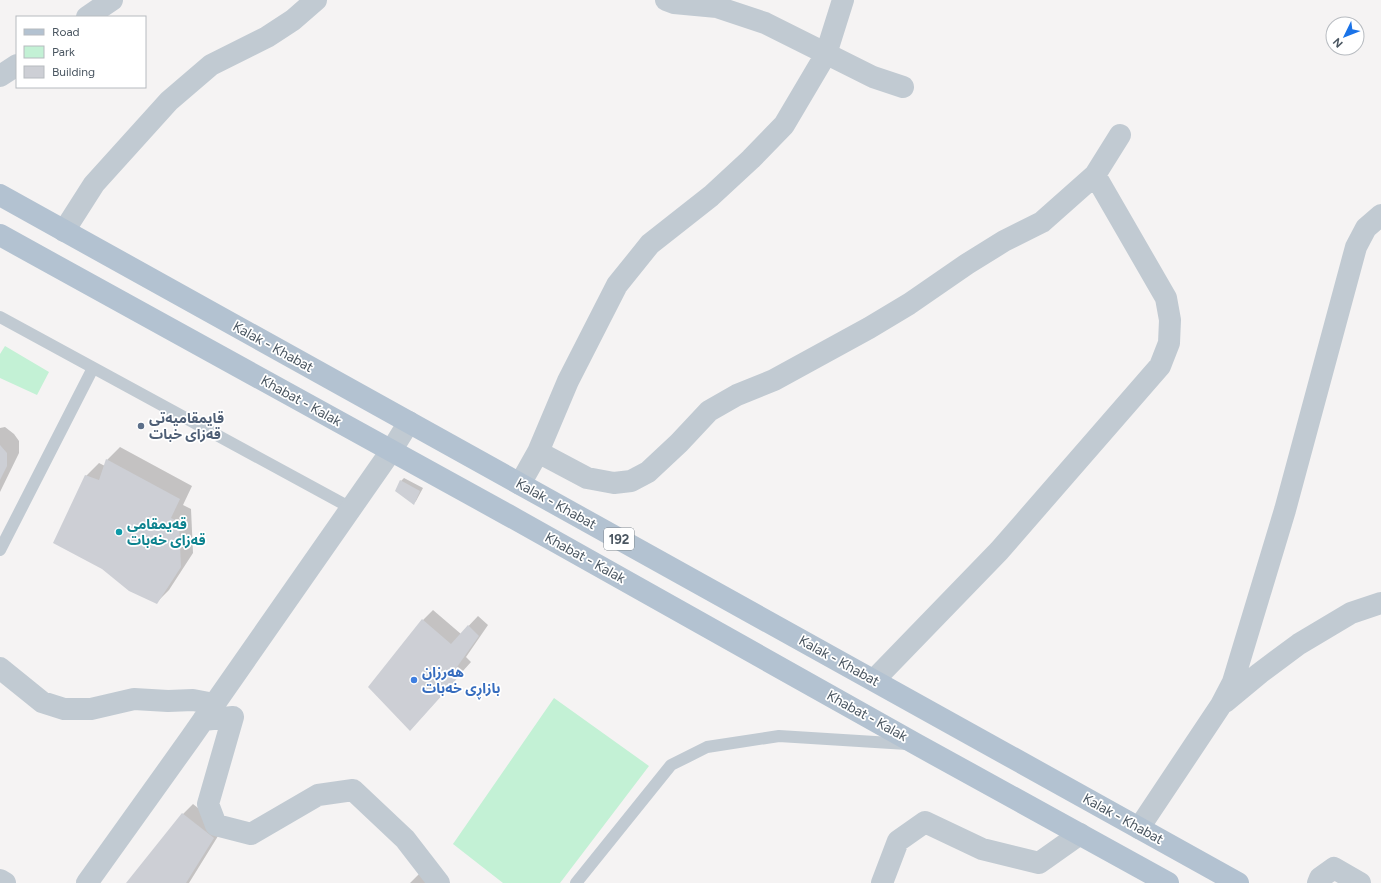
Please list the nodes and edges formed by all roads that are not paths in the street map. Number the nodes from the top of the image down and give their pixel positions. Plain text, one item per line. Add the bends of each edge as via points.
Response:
1 (112, 0) edge
2 (316, 0) edge
3 (666, 0) edge
4 (843, 0) edge
5 (88, 16) edge
6 (826, 54) junction
7 (16, 66) edge
8 (0, 76) edge
9 (903, 87) dead end
10 (1120, 135) dead end
11 (1095, 175) junction
12 (0, 195) edge
13 (1381, 215) edge
14 (64, 231) junction
15 (0, 235) edge
16 (0, 317) edge
17 (93, 368) junction
18 (409, 422) junction
19 (391, 451) junction
20 (538, 452) junction
21 (520, 484) junction
22 (351, 508) junction
23 (0, 550) edge
24 (1381, 603) edge
25 (0, 668) edge
26 (874, 680) junction
27 (1221, 705) junction
28 (209, 712) junction
29 (916, 744) junction
30 (1139, 828) junction
31 (1080, 834) junction
32 (0, 880) edge
33 (5, 883) edge
34 (87, 883) edge
35 (438, 883) edge
36 (576, 883) edge
37 (882, 883) edge
38 (1168, 883) edge
39 (1238, 883) edge
40 (1318, 883) edge
41 (1360, 883) edge

1 - 5 street
2 - 14 street via 293,20 267,37 211,65 169,101 94,184
3 - 6 street via 717,7 765,23
4 - 6 street
6 - 9 street via 873,77
6 - 20 street via 784,125 711,196 650,244 617,285 568,381
7 - 8 street
10 - 11 street
11 - 20 street via 1042,222 1004,241 909,304 774,380 737,395 709,411 648,472 631,481 614,482 587,478
11 - 26 street via 1166,298 1170,320 1169,343 1160,366 999,551
12 - 14 main road, Kalak - Khabat / 192
13 - 27 street via 1366,228 1356,247 1285,510 1233,682
14 - 18 main road, Kalak - Khabat / 192
15 - 19 main road, Khabat - Kalak
16 - 17 lane
17 - 22 lane
17 - 23 lane
18 - 19 street
18 - 21 main road, Kalak - Khabat / 192
19 - 22 street
19 - 29 main road, Khabat - Kalak
20 - 21 street
21 - 26 main road, Kalak - Khabat / 192
22 - 28 street
24 - 27 street via 1351,613 1299,644
25 - 28 street via 42,702 64,709 91,709 134,699 194,700
26 - 30 main road, Kalak - Khabat / 192
27 - 30 street
28 - 34 street
28 - 35 street via 233,716 208,804 216,825 251,834 318,795 353,790 405,838
29 - 31 main road, Khabat - Kalak
29 - 36 lane via 779,736 706,747 671,765
30 - 39 main road, Kalak - Khabat / 192
31 - 37 street via 1039,863 982,849 925,822 898,841
31 - 38 main road, Khabat - Kalak
32 - 33 street
40 - 41 street via 1320,878 1334,868

